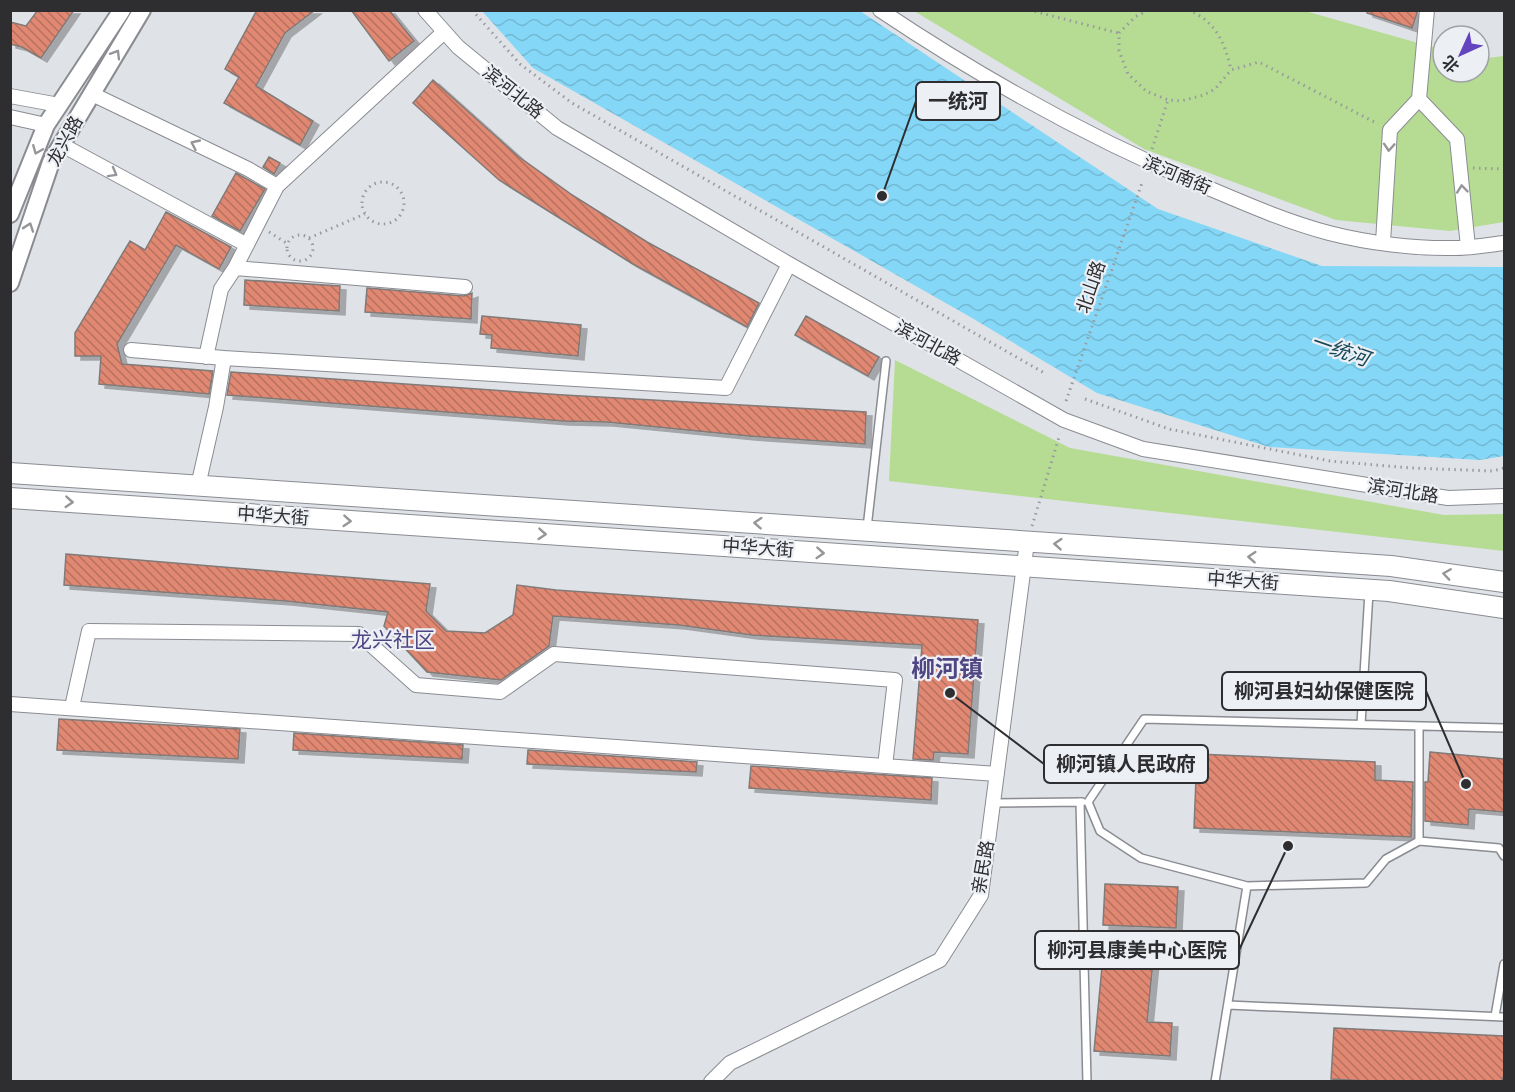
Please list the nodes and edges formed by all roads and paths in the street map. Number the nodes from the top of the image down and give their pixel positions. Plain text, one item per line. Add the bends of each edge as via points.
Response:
1 (122, 10) edge
2 (142, 10) edge
3 (425, 10) edge
4 (472, 10) edge
5 (880, 10) edge
6 (1029, 10) edge
7 (1148, 10) edge
8 (1188, 10) edge
9 (1426, 10) edge
10 (444, 32) junction
11 (1119, 33) junction
12 (1231, 70) junction
13 (92, 94) junction
14 (10, 96) edge
15 (1419, 99) junction
16 (1168, 100) junction
17 (58, 105) junction
18 (10, 117) edge
19 (46, 125) junction
20 (1390, 130) junction
21 (62, 145) junction
22 (1148, 163) junction
23 (1460, 167) junction
24 (1504, 169) edge
25 (1142, 183) dead end
26 (277, 186) junction
27 (10, 214) edge
28 (365, 214) junction
29 (258, 224) junction
30 (309, 238) junction
31 (1383, 242) junction
32 (1504, 243) edge
33 (288, 244) junction
34 (247, 245) junction
35 (1468, 247) junction
36 (789, 264) junction
37 (235, 268) junction
38 (10, 283) edge
39 (465, 288) dead end
40 (131, 350) dead end
41 (206, 357) junction
42 (224, 358) junction
43 (886, 361) dead end
44 (1046, 374) dead end
45 (1085, 399) dead end
46 (1064, 420) junction
47 (1504, 468) edge
48 (10, 473) edge
49 (198, 486) junction
50 (1504, 496) edge
51 (10, 498) edge
52 (866, 531) junction
53 (1028, 542) junction
54 (1024, 567) junction
55 (1504, 582) edge
56 (1369, 590) junction
57 (1504, 608) edge
58 (10, 704) edge
59 (72, 707) junction
60 (1362, 724) junction
61 (1419, 726) junction
62 (1504, 728) edge
63 (885, 766) junction
64 (997, 774) junction
65 (1084, 802) junction
66 (993, 803) junction
67 (1419, 841) junction
68 (1504, 856) edge
69 (1247, 886) junction
70 (1504, 964) edge
71 (1228, 1005) junction
72 (1495, 1016) junction
73 (1504, 1017) edge
74 (711, 1082) edge
75 (1087, 1082) edge
76 (1215, 1082) edge

1 - 17 street, 龙兴路
13 -> 2 street, 龙兴路
3 - 10 street, 滨河北路
4 - 44 path via 520,64 572,103
5 - 22 street, 滨河南街 via 947,56
6 - 11 path
7 - 11 path
8 - 12 path via 1218,32
9 - 15 street
10 - 26 street
10 - 36 street, 滨河北路 via 557,128
11 - 16 path via 1119,51 1128,74 1146,91
12 - 16 path via 1220,85 1204,95
12 - 20 path via 1259,62
13 - 21 street, 龙兴路
26 -> 13 street
14 - 17 street
15 - 20 street
15 - 23 street via 1457,139
16 - 22 path
17 - 19 street, 龙兴路
18 - 19 street
19 -> 27 street, 龙兴路
20 -> 31 street
21 -> 34 street
38 -> 21 street, 龙兴路 via 51,162
22 - 31 street, 滨河南街 via 1308,226
23 - 24 path
35 -> 23 street
25 - 46 path, 北山路, bridge via 1066,401
26 - 29 street
28 - 28 path via 372,221 391,223 404,208 399,189 383,183 368,189 363,197
28 - 30 path
29 - 33 path
29 - 34 street
30 - 33 path via 297,235
30 - 33 path via 313,251 303,260 290,256
31 - 35 street, 滨河南街
32 - 35 street, 滨河南街
34 - 37 street
36 - 42 street via 726,388
36 - 46 street, 滨河北路
37 - 39 street
37 - 41 street via 221,289
40 - 41 street
41 - 42 street
42 - 49 street
43 - 52 lane
45 - 47 path via 1169,429 1330,461 1411,468
46 - 50 street, 滨河北路 via 1143,449 1448,498
46 - 53 path, 北山路
48 - 49 main road, 中华大街
52 -> 49 main road, 中华大街
51 -> 54 main road, 中华大街
52 - 53 main road, 中华大街
53 - 54 street, 亲民路
55 -> 53 main road, 中华大街 via 1391,566
54 - 56 main road, 中华大街
54 - 64 street, 亲民路
56 - 57 main road, 中华大街
56 - 60 lane
58 - 59 street
59 - 63 street
59 - 63 street via 89,631 359,634 416,685 500,692 554,654 896,680
60 - 61 lane
60 - 65 lane via 1144,719
61 - 62 lane
61 - 67 lane
63 - 64 street
64 - 66 street, 亲民路
65 - 66 lane
65 - 69 lane via 1100,831 1141,858
65 - 75 lane
66 - 74 street, 亲民路 via 981,895 940,960 730,1063
67 - 68 lane via 1499,848
67 - 69 lane via 1386,859 1366,883
69 - 71 lane
70 - 72 lane
71 - 72 lane
71 - 76 lane
72 - 73 lane

